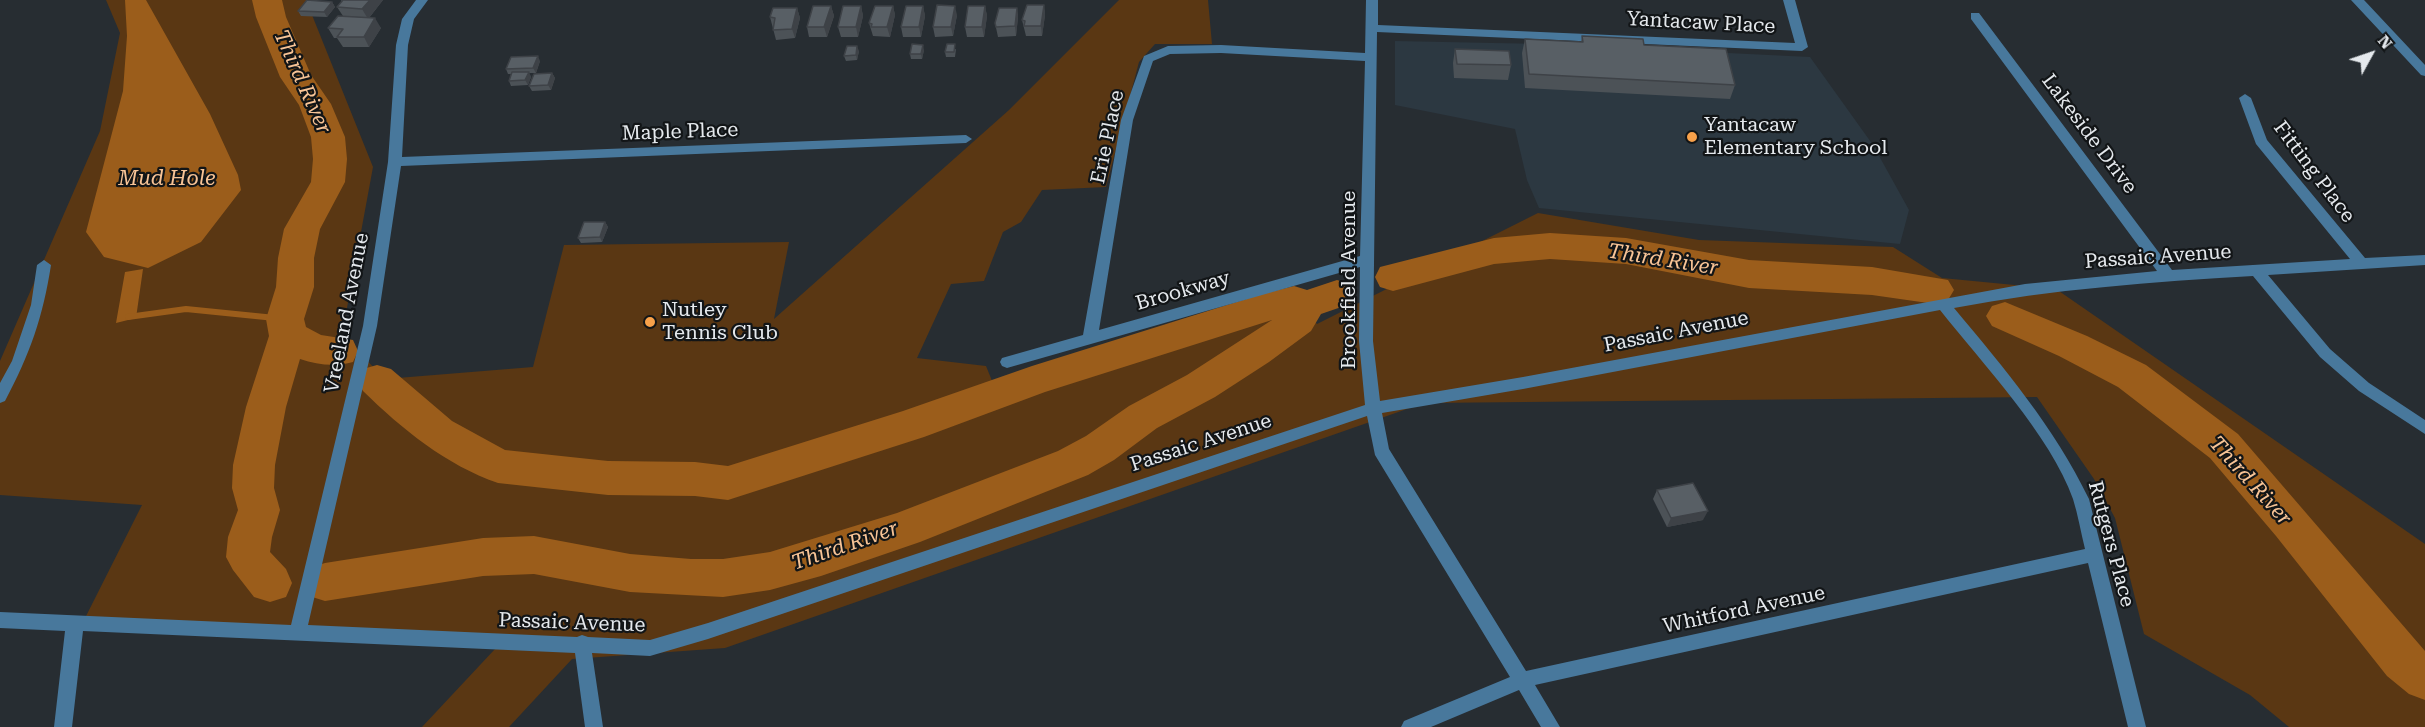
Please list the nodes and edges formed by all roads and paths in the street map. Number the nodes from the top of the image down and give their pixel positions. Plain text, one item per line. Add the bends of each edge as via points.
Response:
1 (422, 0) edge
2 (1372, 0) edge
3 (1790, 0) edge
4 (2357, 0) edge
5 (1975, 16) dead end
6 (1371, 28) junction
7 (1370, 57) junction
8 (2425, 72) edge
9 (2245, 98) dead end
10 (966, 139) dead end
11 (395, 162) junction
12 (1370, 259) junction
13 (2425, 260) edge
14 (2361, 264) junction
15 (44, 265) dead end
16 (2257, 271) junction
17 (2168, 276) junction
18 (1942, 303) junction
19 (1090, 339) junction
20 (1007, 362) dead end
21 (0, 397) edge
22 (1373, 408) junction
23 (2425, 428) edge
24 (2094, 554) junction
25 (0, 620) edge
26 (75, 623) junction
27 (298, 633) junction
28 (582, 643) junction
29 (1523, 680) junction
30 (63, 727) edge
31 (594, 727) edge
32 (1410, 727) edge
33 (1551, 727) edge
34 (2137, 727) edge

1 - 11 street, Vreeland Avenue via 408,19 402,45
2 - 6 street, Brookfield Avenue
3 - 6 street, Yantacaw Place via 1802,47
4 - 8 street
5 - 17 street, Lakeside Drive
6 - 7 street, Brookfield Avenue
7 - 12 street, Brookfield Avenue
7 - 19 street, Erie Place via 1221,48 1168,50 1148,59 1127,120
9 - 14 street, Fitting Place via 2261,141
10 - 11 street, Maple Place
11 - 27 street, Vreeland Avenue via 370,326
12 - 19 street, Brookway
12 - 22 street, Brookfield Avenue via 1366,341
13 - 14 street, Passaic Avenue
14 - 16 street, Passaic Avenue
15 - 21 street via 38,305 19,361
16 - 17 street, Passaic Avenue
16 - 23 street via 2325,353 2364,387
17 - 18 street, Passaic Avenue via 2025,289
18 - 22 street, Passaic Avenue
18 - 24 street, Rutgers Place via 2039,424 2069,472 2081,499
19 - 20 street, Brookway
22 - 28 street, Passaic Avenue via 650,648
22 - 29 street, Brookfield Avenue via 1381,450
24 - 29 street, Whitford Avenue
24 - 34 street, Rutgers Place
25 - 26 street, Passaic Avenue
26 - 27 street, Passaic Avenue
26 - 30 street
27 - 28 street, Passaic Avenue
28 - 31 street
29 - 32 street, Whitford Avenue
29 - 33 street, Brookfield Avenue

